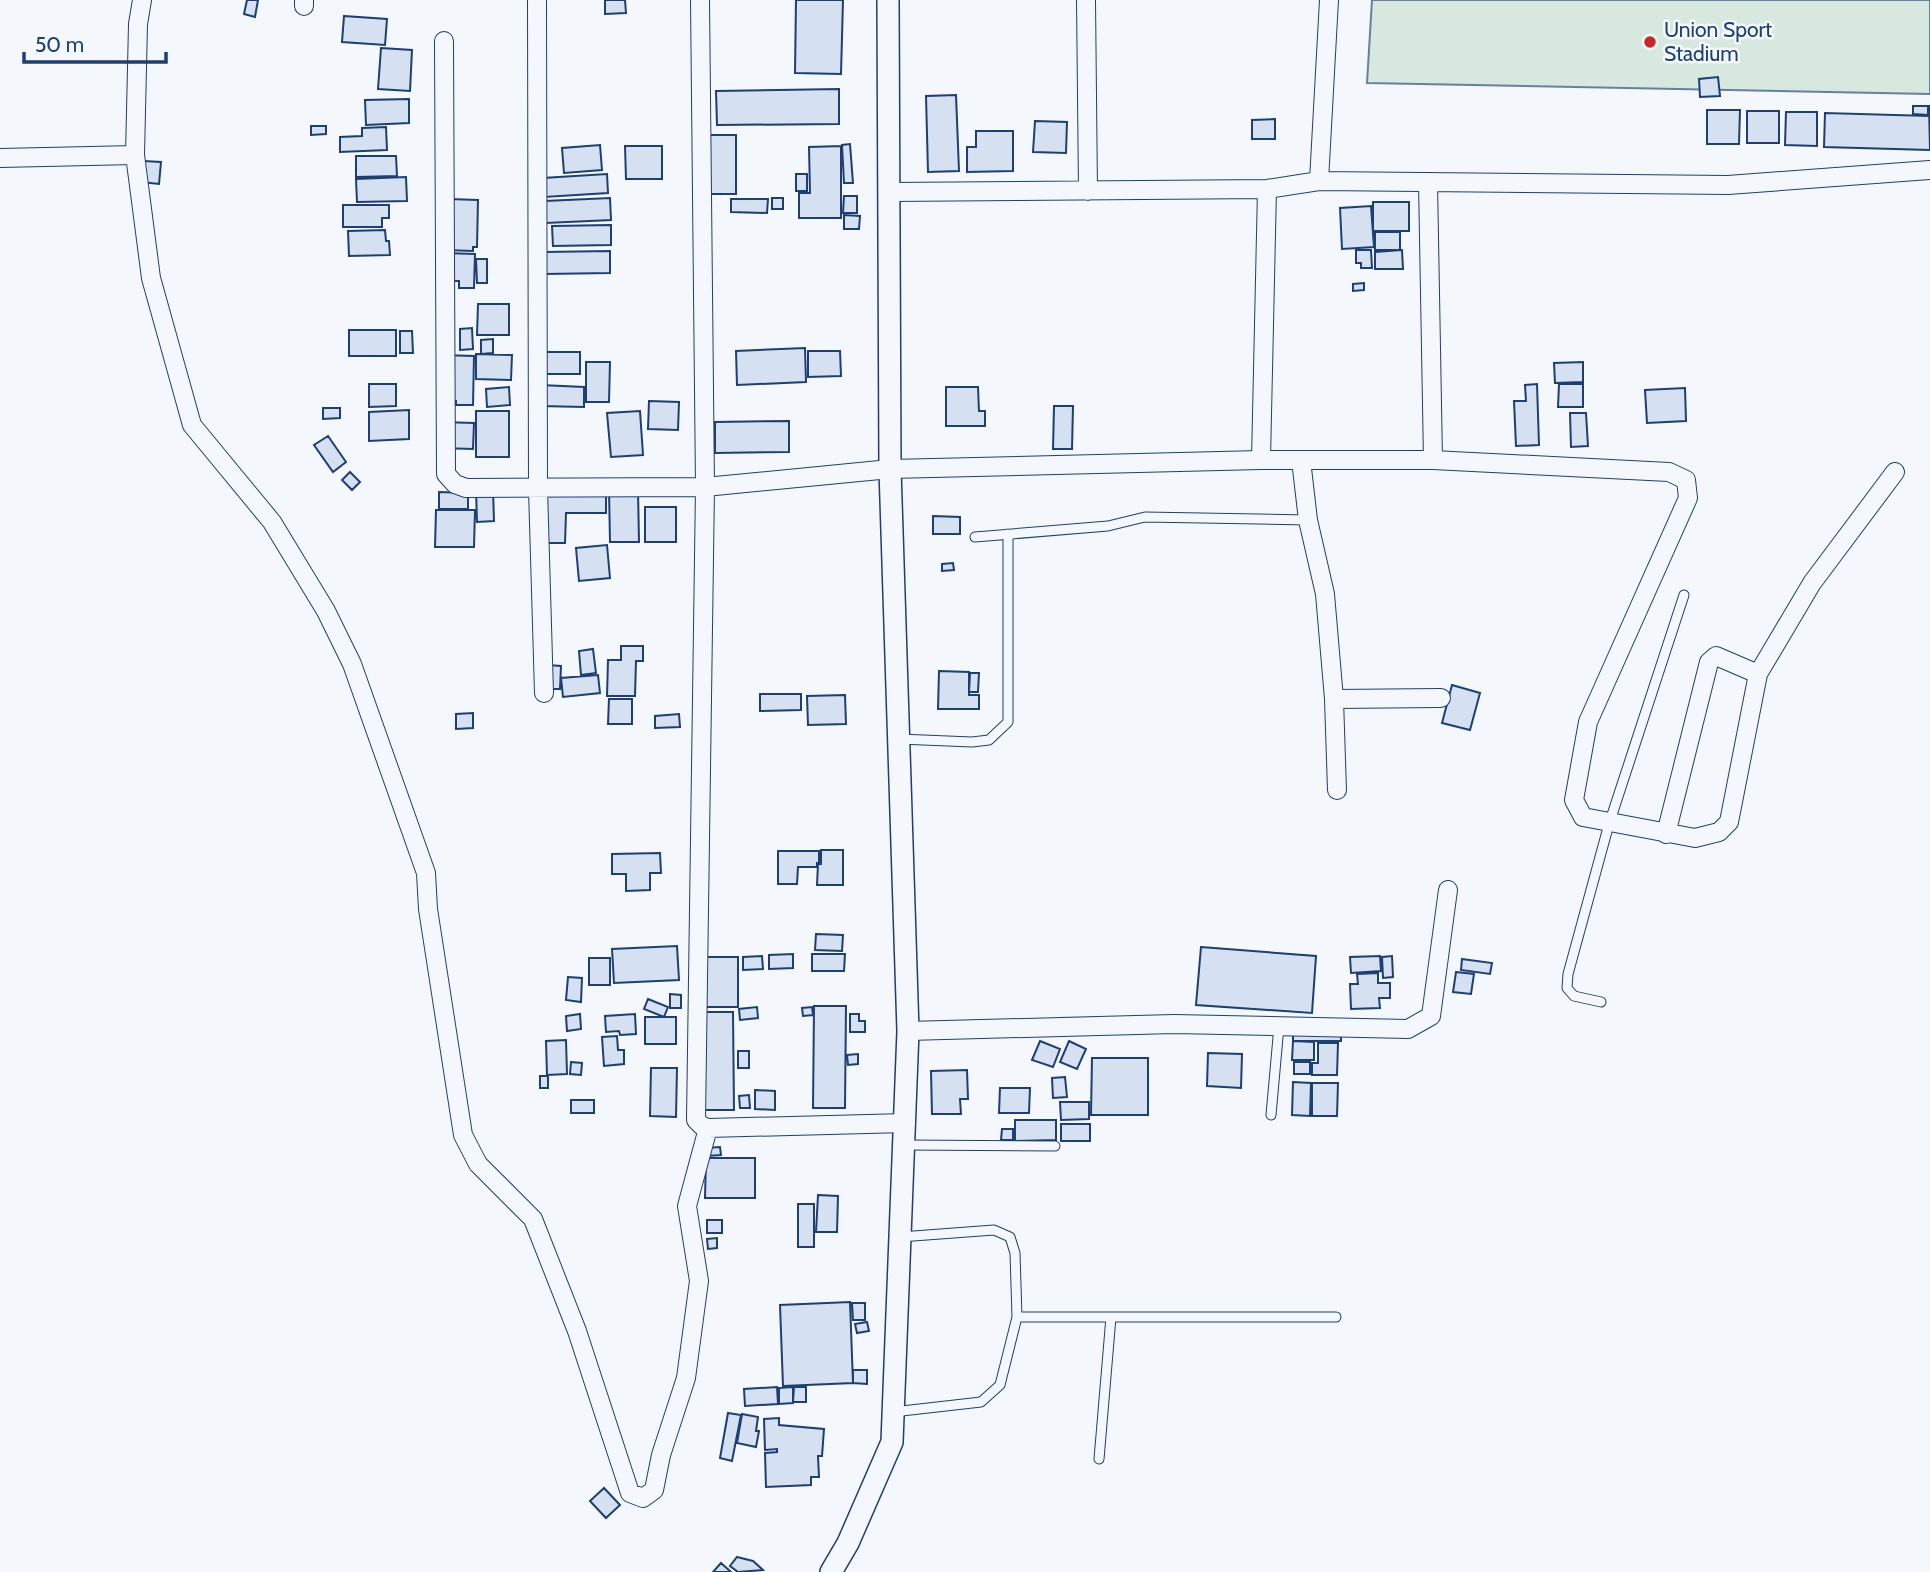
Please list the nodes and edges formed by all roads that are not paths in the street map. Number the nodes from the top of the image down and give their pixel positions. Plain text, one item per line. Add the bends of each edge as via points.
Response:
1 (142, 0) edge
2 (537, 0) edge
3 (700, 0) edge
4 (888, 0) edge
5 (1086, 0) edge
6 (1329, 0) edge
7 (444, 41) dead end
8 (135, 155) junction
9 (0, 158) edge
10 (1930, 170) edge
11 (1319, 181) junction
12 (1428, 182) junction
13 (1267, 189) junction
14 (1088, 191) junction
15 (889, 192) junction
16 (1261, 460) junction
17 (1301, 460) junction
18 (1433, 460) junction
19 (890, 469) junction
20 (1895, 472) dead end
21 (705, 487) junction
22 (538, 489) junction
23 (1308, 520) junction
24 (1008, 534) junction
25 (975, 537) dead end
26 (1684, 596) dead end
27 (1758, 674) junction
28 (544, 694) dead end
29 (1441, 698) dead end
30 (1334, 699) junction
31 (899, 739) junction
32 (1337, 790) dead end
33 (1609, 824) junction
34 (1666, 834) junction
35 (1448, 890) dead end
36 (1601, 1002) dead end
37 (1279, 1026) junction
38 (908, 1031) junction
39 (1271, 1115) dead end
40 (906, 1123) junction
41 (708, 1128) junction
42 (904, 1146) junction
43 (1055, 1146) dead end
44 (900, 1237) junction
45 (1017, 1317) junction
46 (1111, 1317) junction
47 (1336, 1317) dead end
48 (893, 1412) junction
49 (1099, 1459) dead end
50 (831, 1572) edge

1 - 8 street
2 - 22 street
3 - 21 street
4 - 15 street
5 - 14 street
6 - 11 street
7 - 22 street via 446,474 466,488
8 - 9 street
8 - 41 street via 150,278 192,425 272,522 352,664 426,873 463,1135 478,1164 533,1219 577,1331 630,1493 643,1498 654,1490 686,1378 699,1280 687,1206
10 - 12 street via 1728,185
11 - 12 street
11 - 13 street
12 - 18 street
13 - 14 street
13 - 16 street
14 - 15 street
15 - 19 street
16 - 17 street
16 - 19 street
17 - 18 street
17 - 23 street
18 - 33 street via 1669,472 1686,480 1688,498 1682,516 1588,722 1574,800 1583,817
19 - 21 street
19 - 31 street
20 - 27 street via 1812,583
21 - 22 street
21 - 41 street via 696,1119
22 - 28 street
23 - 24 lane via 1145,517 1108,526
23 - 30 street via 1325,594
24 - 25 lane
24 - 31 lane via 1007,722 989,740
26 - 33 lane
27 - 34 street via 1729,822 1719,832 1695,838
27 - 34 street via 1716,656 1709,662
29 - 30 street
30 - 32 street
31 - 38 street
33 - 34 street
33 - 36 lane via 1567,988 1574,996
35 - 37 street via 1431,1016 1408,1029
37 - 38 street
37 - 39 lane
38 - 40 street
40 - 41 street
40 - 42 street
42 - 43 lane
42 - 44 street
44 - 45 lane via 994,1230 1010,1237 1015,1253
44 - 48 street
45 - 46 lane
45 - 48 lane via 1000,1385 981,1402
46 - 47 lane
46 - 49 lane
48 - 50 street via 892,1442

